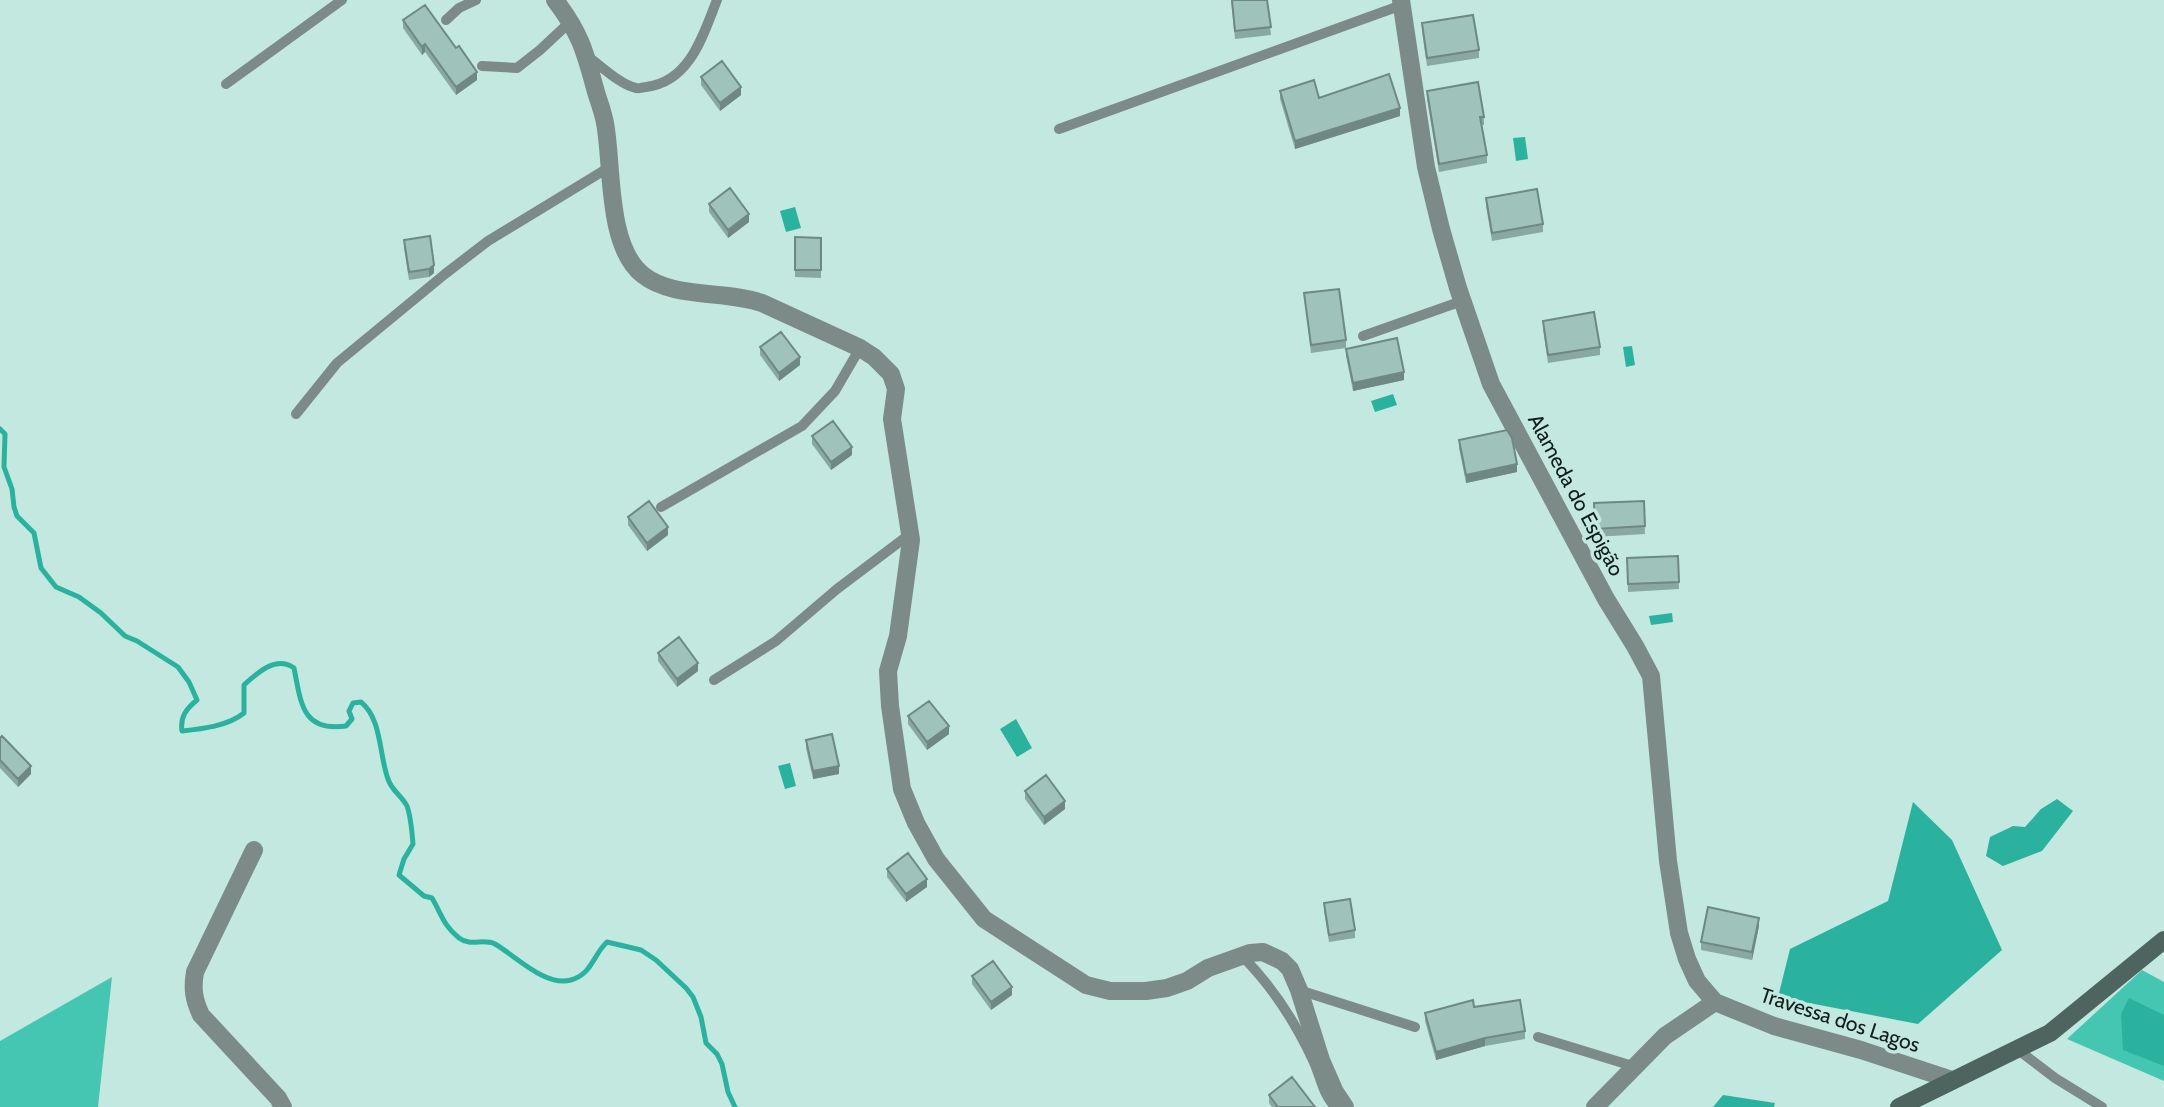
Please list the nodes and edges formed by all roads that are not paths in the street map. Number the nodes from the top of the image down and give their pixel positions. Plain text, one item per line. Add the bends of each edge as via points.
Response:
1 (342, 0) edge
2 (475, 0) edge
3 (555, 0) edge
4 (717, 0) edge
5 (1401, 2) edge
6 (446, 20) dead end
7 (571, 21) junction
8 (586, 55) junction
9 (482, 66) dead end
10 (226, 83) dead end
11 (1059, 129) dead end
12 (608, 168) junction
13 (1462, 301) junction
14 (1363, 336) dead end
15 (860, 348) junction
16 (296, 414) dead end
17 (661, 507) dead end
18 (910, 534) junction
19 (714, 680) dead end
20 (254, 850) dead end
21 (2164, 940) edge
22 (1242, 956) junction
23 (1299, 990) junction
24 (1715, 1002) junction
25 (1415, 1027) dead end
26 (1538, 1037) dead end
27 (2017, 1049) junction
28 (1636, 1067) junction
29 (1952, 1080) junction
30 (283, 1107) edge
31 (1335, 1107) edge
32 (1345, 1107) edge
33 (1595, 1107) edge
34 (1899, 1107) edge
35 (2102, 1107) edge

1 - 10 lane
2 - 6 lane
3 - 7 street
4 - 8 lane via 686,67 661,85 636,88
5 - 11 lane
5 - 13 street, Alameda do Espigão via 1426,167
7 - 8 street
7 - 9 lane via 517,68
8 - 12 street via 605,121
12 - 15 street via 619,231 632,263 643,276 666,288 747,298
12 - 16 lane via 488,241 445,274 337,363
13 - 14 lane
13 - 24 street, Alameda do Espigão via 1491,384 1651,676 1679,933 1697,981
15 - 17 lane via 835,391 802,426
15 - 18 street via 891,374 896,389 892,419
18 - 19 lane via 776,640
18 - 22 street via 898,635 888,671 895,742 902,789 916,823 953,883 984,919 1086,985 1110,991 1167,988
20 - 30 street via 195,972 193,986 201,1015
21 - 27 street via 2050,1033
22 - 23 street via 1263,952 1282,961
22 - 31 lane via 1277,995
23 - 25 lane
23 - 32 street via 1321,1060
24 - 28 street via 1664,1036
24 - 29 street, Travessa dos Lagos via 1773,1026
26 - 28 lane
27 - 29 street
27 - 35 lane
28 - 33 street
29 - 34 street

